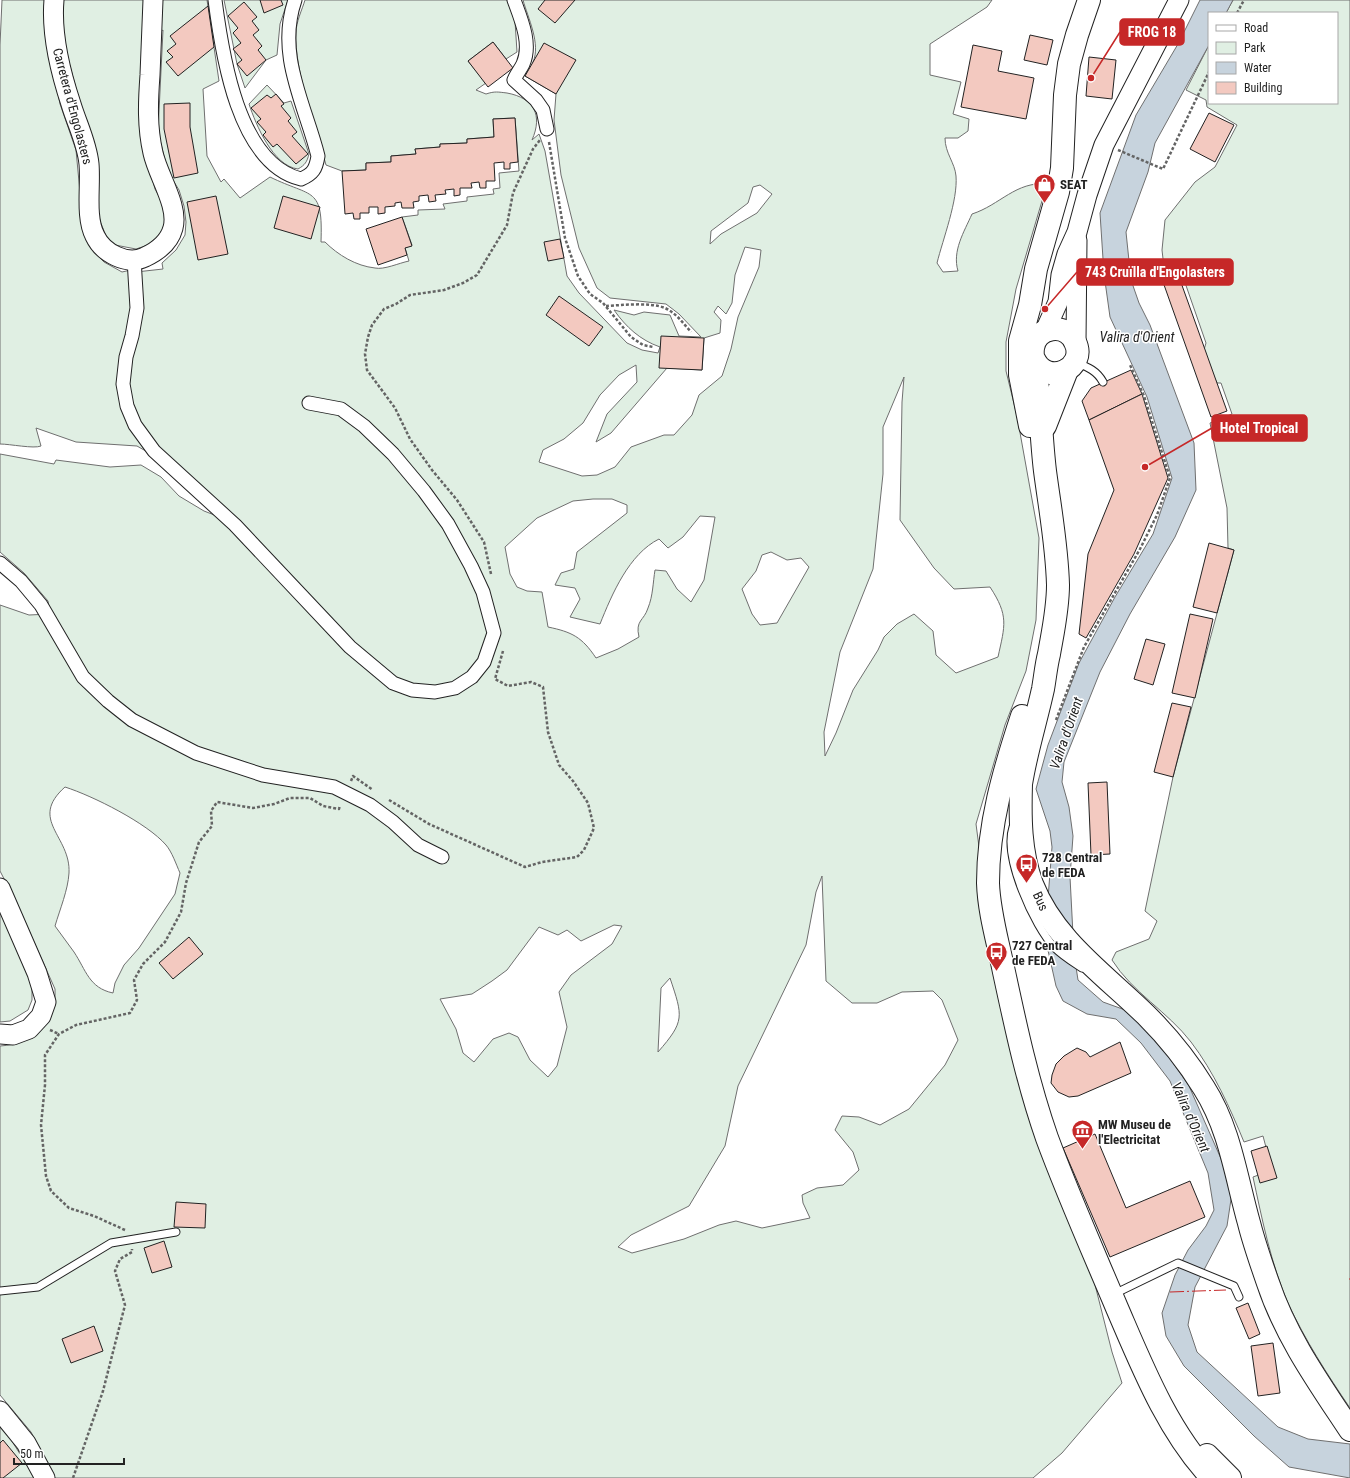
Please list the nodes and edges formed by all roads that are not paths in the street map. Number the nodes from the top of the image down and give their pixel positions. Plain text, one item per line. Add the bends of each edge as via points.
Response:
1 (54, 0) edge
2 (152, 0) edge
3 (215, 0) edge
4 (295, 0) edge
5 (514, 0) edge
6 (1179, 0) edge
7 (1088, 2) edge
8 (547, 130) road end
9 (1076, 232) junction
10 (134, 259) junction
11 (1035, 333) junction
12 (1073, 358) junction
13 (1103, 382) dead end
14 (309, 403) dead end
15 (1042, 442) junction
16 (1045, 471) junction
17 (0, 563) edge
18 (1049, 652) junction
19 (442, 857) dead end
20 (0, 888) edge
21 (0, 1034) edge
22 (176, 1232) dead end
23 (0, 1291) edge
24 (1112, 1295) junction
25 (1239, 1296) dead end
26 (0, 1411) edge
27 (1164, 1411) junction
28 (1350, 1430) edge
29 (45, 1478) edge
30 (1212, 1478) edge
31 (1230, 1478) edge

1 - 10 main road, Carretera d'Engolasters via 56,37 62,71 89,162 90,224 98,241 113,256
2 - 10 main road, Carretera d'Engolasters via 147,120 153,154 172,205 174,220 170,236 158,251 142,259
3 - 4 street via 228,74 247,128 257,147 280,171 301,179 311,175 318,156 288,48 288,29
5 - 8 street via 526,39 523,63 514,80 536,100 542,110
6 - 9 main road via 1104,145
7 - 11 highway via 1069,64 1058,192 1033,282
9 - 11 main road via 1063,268 1058,302
9 - 12 main road
10 - 14 street via 138,308 126,357 123,384 127,406 135,426 154,451 235,525 350,647 393,683 412,690 435,692 455,688 472,676 484,662 494,634 483,592 471,566 448,524 393,454 364,426 341,409
11 - 12 highway via 1063,330 1072,336
11 - 12 highway via 1039,367 1058,374
11 - 15 highway
11 - 16 highway via 1020,341 1020,375 1032,432
12 - 13 lane via 1094,371
12 - 15 highway via 1047,418
15 - 16 highway
16 - 18 highway via 1055,538 1058,587
17 - 19 street via 21,581 41,604 83,677 132,720 196,753 263,775 334,788 370,805 418,845
18 - 24 highway via 1028,700 997,800 988,885 991,916 1022,1056 1047,1136 1097,1264
18 - 28 highway via 1025,760 1020,808 1023,848 1038,909 1077,952 1145,1015 1172,1044 1205,1089 1229,1142 1249,1222 1280,1314 1298,1349
20 - 21 main road via 37,973 46,1002 41,1016 29,1029 13,1035
22 - 23 lane via 111,1243 38,1287
24 - 25 lane via 1178,1263 1234,1286
24 - 27 highway via 1150,1385
26 - 29 main road via 26,1443
27 - 30 highway via 1203,1469
27 - 31 highway

